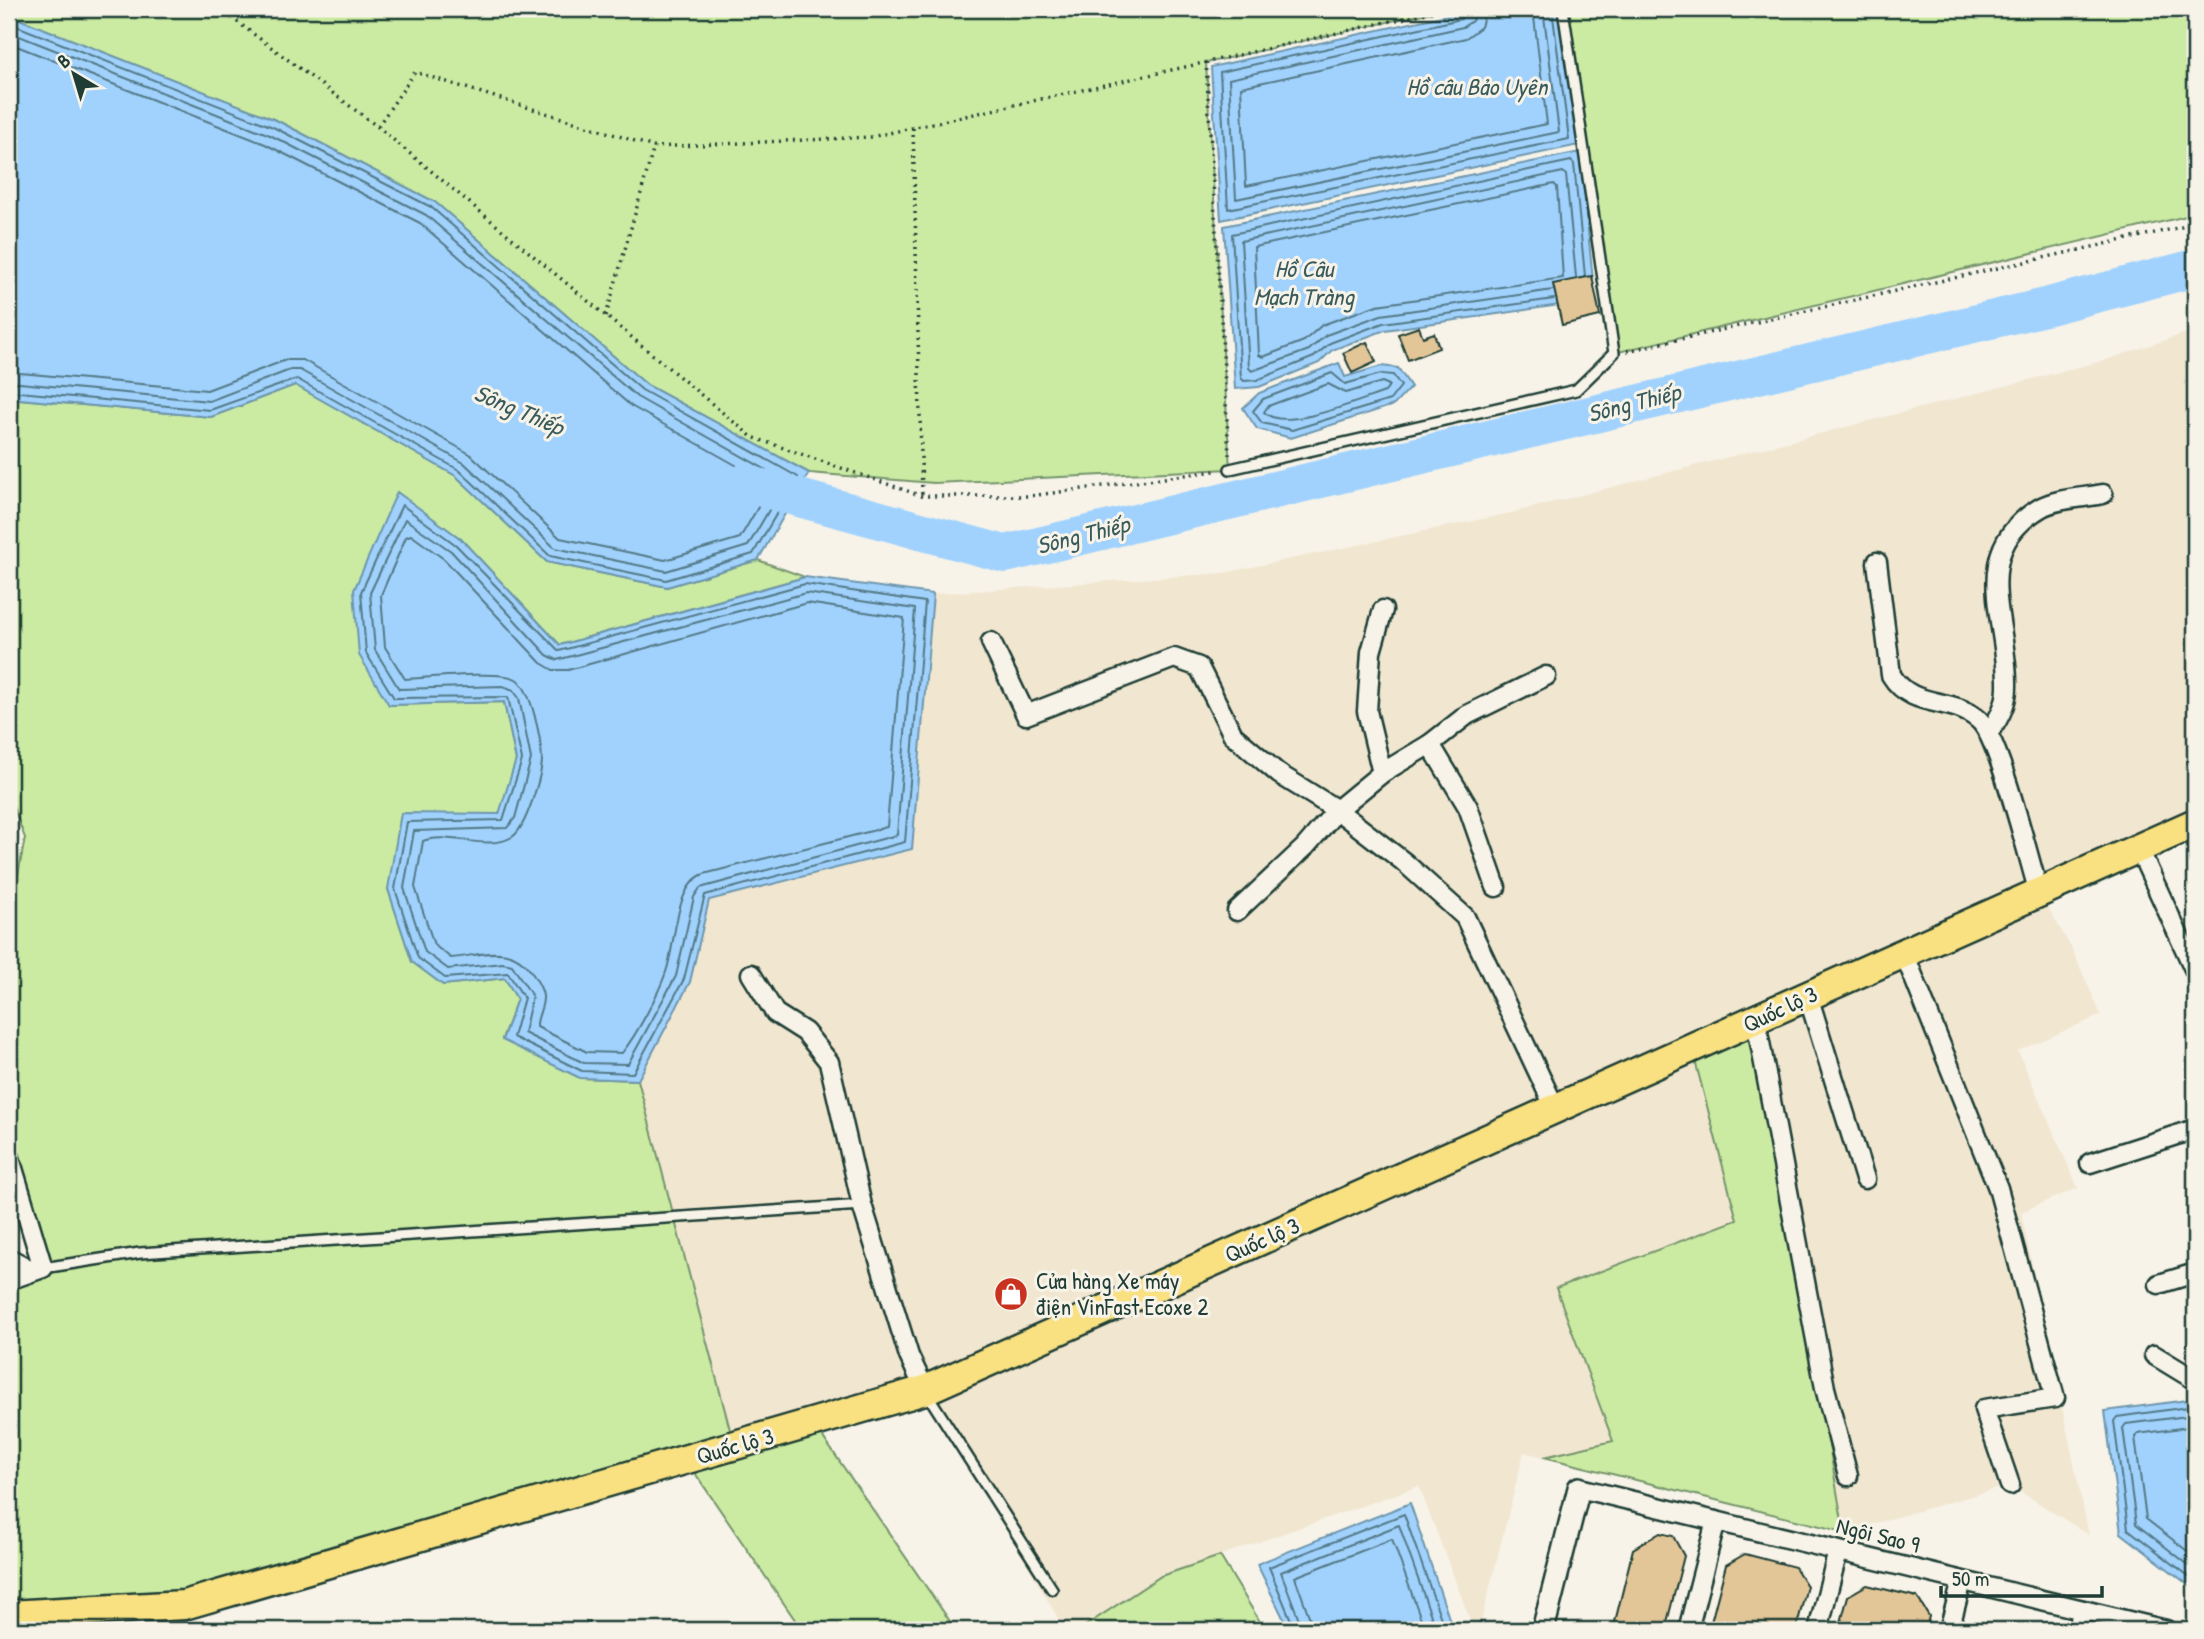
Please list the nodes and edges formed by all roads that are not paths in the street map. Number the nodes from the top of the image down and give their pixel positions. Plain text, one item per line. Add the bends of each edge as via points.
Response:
1 (1563, 9) edge
2 (1230, 469) road end
3 (2103, 494) dead end
4 (1877, 562) dead end
5 (1383, 610) dead end
6 (991, 642) dead end
7 (1546, 676) dead end
8 (1990, 732) junction
9 (1430, 744) junction
10 (1382, 773) junction
11 (1337, 810) junction
12 (2195, 823) edge
13 (2138, 849) junction
14 (1496, 887) dead end
15 (2039, 893) junction
16 (1237, 911) dead end
17 (1904, 953) junction
18 (2195, 971) edge
19 (751, 974) dead end
20 (1808, 996) junction
21 (1756, 1021) junction
22 (1555, 1108) junction
23 (2195, 1129) edge
24 (9, 1156) edge
25 (2090, 1163) dead end
26 (1865, 1179) dead end
27 (862, 1205) junction
28 (9, 1258) edge
29 (37, 1269) junction
30 (2195, 1273) edge
31 (9, 1280) edge
32 (2159, 1284) dead end
33 (2154, 1355) dead end
34 (2195, 1380) edge
35 (925, 1390) junction
36 (1848, 1476) dead end
37 (2010, 1485) dead end
38 (1579, 1488) joint
39 (1716, 1521) junction
40 (1838, 1550) junction
41 (1962, 1581) junction
42 (1052, 1589) dead end
43 (2083, 1610) junction
44 (9, 1615) edge
45 (1543, 1630) edge
46 (1688, 1630) edge
47 (1818, 1630) edge
48 (1950, 1630) edge
49 (2077, 1630) edge
50 (2166, 1630) edge

1 - 2 lane via 1614,353 1576,390
3 - 8 street via 2041,506 2018,526 2003,548 1995,574 2007,687 2003,711
4 - 8 street via 1891,675 1900,690 1965,709
5 - 10 street via 1371,652 1367,711
6 - 11 street via 1026,715 1174,658 1199,667 1233,734 1279,774
7 - 9 street via 1467,715
8 - 15 street
9 - 10 street
9 - 14 street via 1468,807
10 - 11 street
11 - 16 street via 1305,848
11 - 22 street via 1465,917
12 - 13 highway, Quốc lộ 3
13 - 15 highway, Quốc lộ 3
13 - 18 street
15 - 17 highway, Quốc lộ 3
17 - 20 highway, Quốc lộ 3
17 - 37 street via 1998,1188 2055,1398 1984,1409
19 - 27 street via 775,1013 805,1032 829,1062
20 - 21 highway, Quốc lộ 3
20 - 26 street
21 - 22 highway, Quốc lộ 3
21 - 36 street via 1825,1388
22 - 35 highway, Quốc lộ 3
23 - 25 street
24 - 29 street
27 - 29 lane via 140,1253
27 - 35 street via 909,1356
28 - 29 street
29 - 31 street
30 - 32 street
33 - 34 street
35 - 42 lane
35 - 44 highway, Quốc lộ 3 via 184,1605
38 - 39 street, Ngôi Sao 9
38 - 45 street
39 - 40 street, Ngôi Sao 9
39 - 46 street
40 - 41 street, Ngôi Sao 9
40 - 47 street
41 - 43 street, Ngôi Sao 9
41 - 48 street
43 - 49 street
43 - 50 street, Ngôi Sao 9

